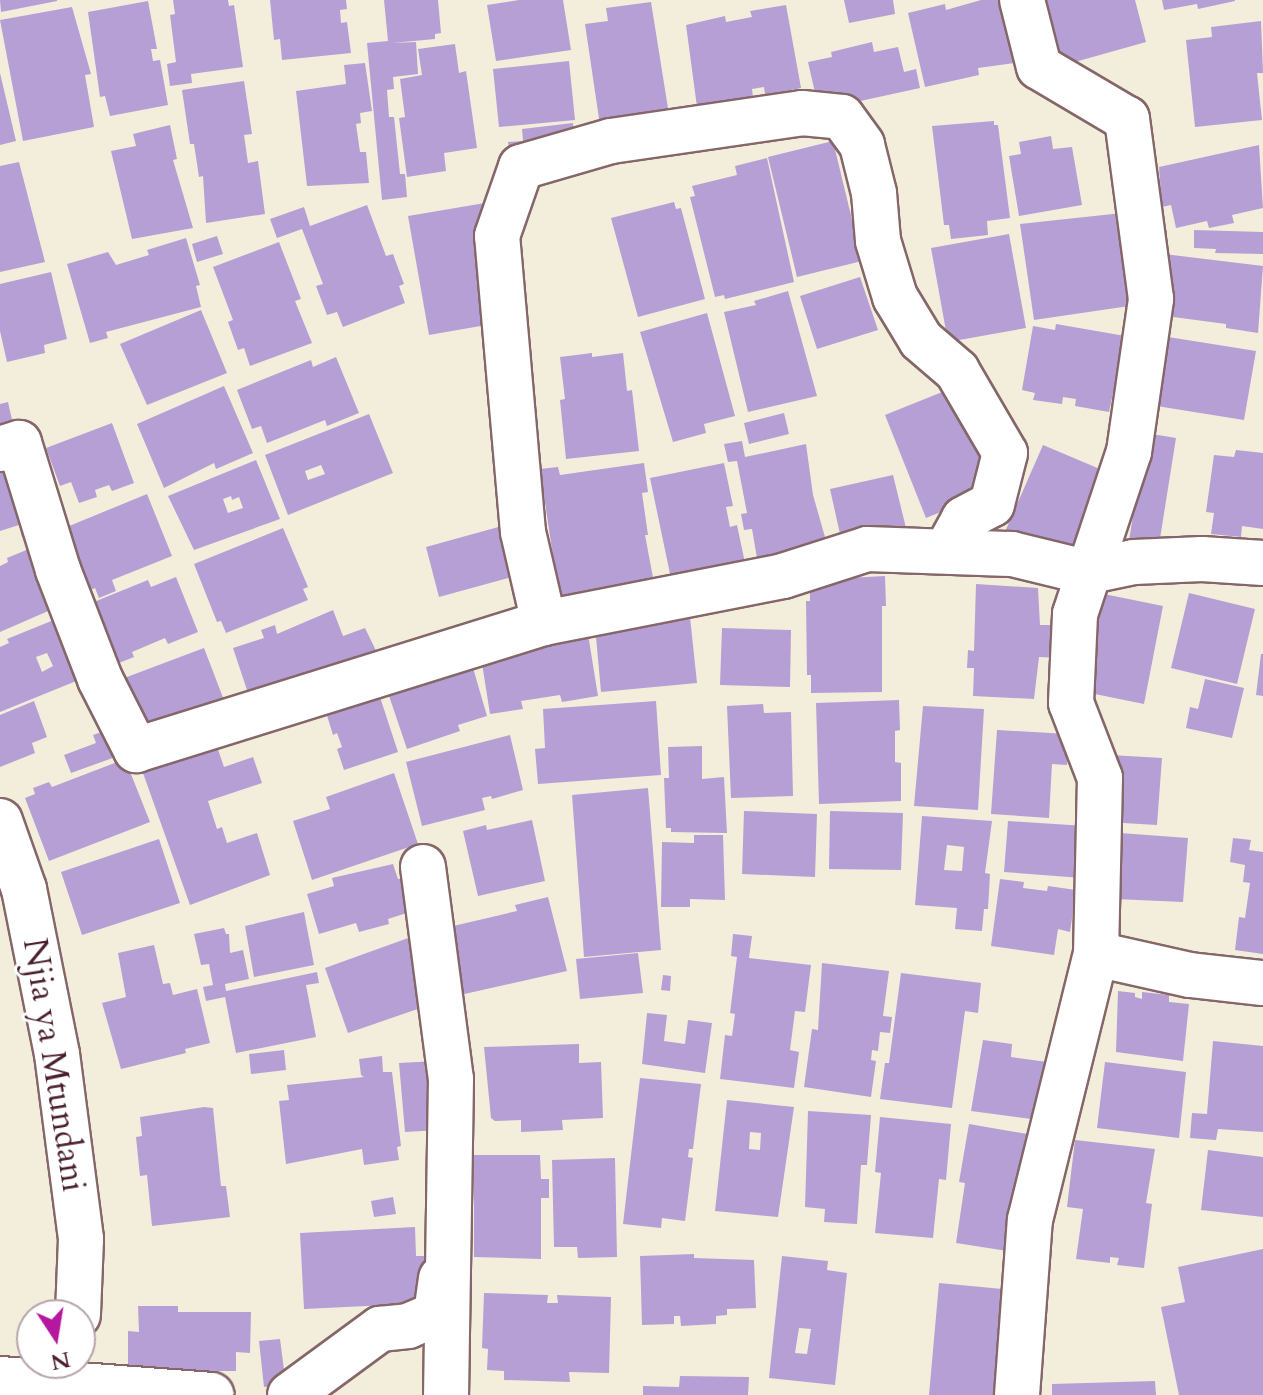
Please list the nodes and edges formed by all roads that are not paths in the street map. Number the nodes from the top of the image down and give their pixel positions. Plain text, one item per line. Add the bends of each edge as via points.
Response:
1 (1022, 0) edge
2 (0, 449) edge
3 (947, 550) junction
4 (1263, 563) edge
5 (1086, 572) junction
6 (544, 623) junction
7 (0, 821) edge
8 (423, 867) dead end
9 (1096, 954) junction
10 (1263, 983) edge
11 (445, 1248) junction
12 (79, 1299) edge
13 (0, 1379) edge
14 (80, 1381) edge
15 (211, 1395) edge
16 (290, 1395) edge
17 (446, 1395) edge
18 (1017, 1395) edge

1 - 5 street via 1039,67 1127,119 1151,299 1129,452
2 - 6 street via 19,443 89,652 136,750
3 - 5 street via 1012,554
3 - 6 street via 867,549 783,576
3 - 6 street via 964,519 992,504 1005,453 957,371 921,340 895,297 878,241 862,145 842,117 802,113 611,141 521,167 497,236 523,532
4 - 5 street via 1134,562
5 - 9 street via 1075,614 1071,703 1100,778
7 - 12 street, Njia ya Mtundani via 24,889 57,1054 81,1239
8 - 11 street via 451,1079
9 - 10 street via 1190,975
9 - 18 street via 1030,1220
11 - 16 street via 436,1314 408,1326 380,1329
11 - 17 street
13 - 14 street
14 - 15 street

